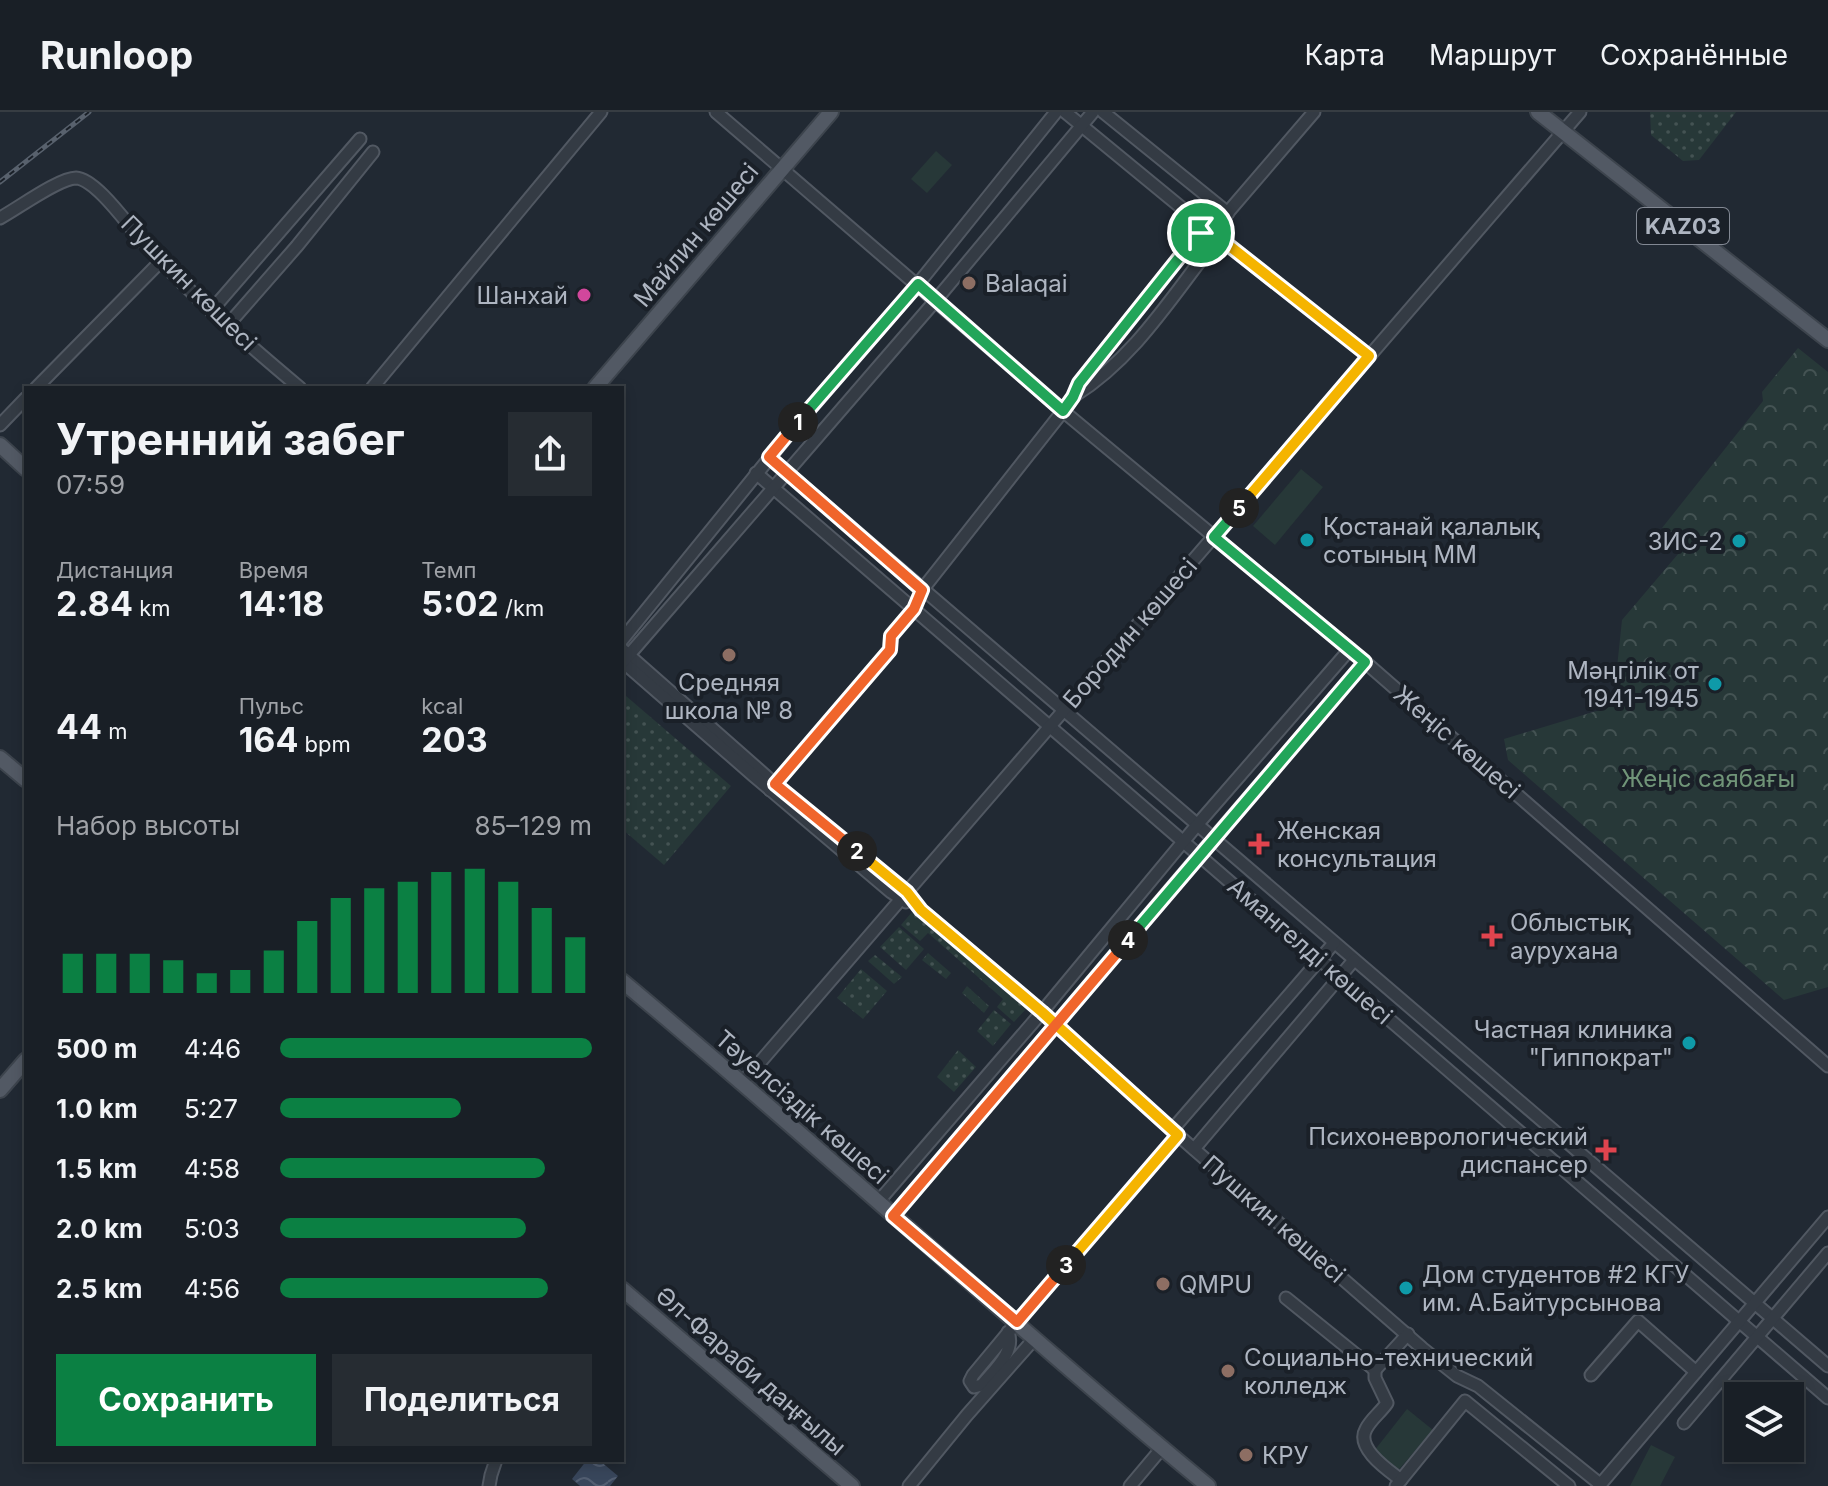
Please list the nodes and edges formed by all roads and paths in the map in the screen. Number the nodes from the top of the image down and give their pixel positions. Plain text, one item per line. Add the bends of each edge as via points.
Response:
1 (601, 112) edge
2 (716, 112) edge
3 (831, 112) edge
4 (1056, 112) edge
5 (1065, 112) edge
6 (1093, 112) edge
7 (1103, 112) edge
8 (1314, 112) edge
9 (1538, 112) edge
10 (1580, 112) edge
11 (1081, 126) junction
12 (1563, 131) junction
13 (360, 139) dead end
14 (373, 152) dead end
15 (782, 168) junction
16 (1228, 213) junction
17 (0, 218) edge
18 (1211, 232) junction
19 (161, 261) junction
20 (918, 284) junction
21 (936, 300) junction
22 (211, 311) junction
23 (227, 326) junction
24 (1828, 340) edge
25 (1369, 356) junction
26 (38, 386) edge
27 (298, 386) edge
28 (374, 386) edge
29 (597, 386) edge
30 (1073, 397) junction
31 (24, 400) edge
32 (1063, 411) junction
33 (0, 425) edge
34 (0, 445) edge
35 (769, 457) junction
36 (24, 467) edge
37 (756, 473) junction
38 (786, 473) junction
39 (774, 488) junction
40 (1214, 537) junction
41 (922, 590) junction
42 (914, 609) junction
43 (624, 638) edge
44 (1350, 649) junction
45 (624, 658) edge
46 (1365, 662) junction
47 (1063, 711) junction
48 (1050, 726) junction
49 (0, 758) edge
50 (24, 778) edge
51 (772, 787) junction
52 (1197, 825) junction
53 (1213, 839) junction
54 (1184, 842) junction
55 (1199, 855) junction
56 (904, 896) junction
57 (1099, 943) junction
58 (1334, 943) junction
59 (1114, 956) junction
60 (1320, 959) junction
61 (1354, 960) junction
62 (1340, 977) junction
63 (624, 983) edge
64 (1042, 1012) junction
65 (1055, 1024) junction
66 (24, 1062) edge
67 (1828, 1066) edge
68 (743, 1082) junction
69 (0, 1090) edge
70 (958, 1108) junction
71 (975, 1121) junction
72 (1175, 1132) junction
73 (1194, 1149) junction
74 (878, 1202) junction
75 (893, 1216) junction
76 (1828, 1217) edge
77 (1828, 1253) edge
78 (625, 1297) edge
79 (1286, 1298) dead end
80 (1754, 1303) junction
81 (1772, 1319) junction
82 (1739, 1321) junction
83 (1012, 1327) junction
84 (1408, 1334) junction
85 (1757, 1337) junction
86 (1035, 1338) junction
87 (1828, 1366) edge
88 (1375, 1370) junction
89 (1696, 1372) junction
90 (1591, 1375) dead end
91 (1828, 1398) edge
92 (1684, 1423) dead end
93 (1162, 1448) junction
94 (495, 1462) edge
95 (1398, 1483) edge
96 (1600, 1485) edge
97 (489, 1486) edge
98 (852, 1486) edge
99 (909, 1486) edge
100 (1130, 1486) edge
101 (1208, 1486) edge
102 (1569, 1486) edge

1 - 28 street
2 - 15 street, Жеңіс көшесі
3 - 15 main road, Майлин көшесі
4 - 20 street
5 - 11 street
6 - 11 street
7 - 16 street
8 - 16 street
9 - 12 main road, KАZ03
10 - 12 street, Бородин көшесі
11 - 18 street
11 - 21 street
12 - 24 main road, KАZ03
12 - 25 street, Бородин көшесі
13 - 22 street
14 - 23 street
15 - 20 street, Жеңіс көшесі
15 - 29 main road, Майлин көшесі
16 - 18 street
17 - 19 street, Пушкин көшесі via 78,178 96,189
18 - 25 street
18 - 30 street via 1194,239
18 - 30 street via 1210,248 1133,347
19 - 22 street, Пушкин көшесі
19 - 26 street
20 - 21 street, Жеңіс көшесі
20 - 35 street
21 - 32 street, Жеңіс көшесі
21 - 38 street
22 - 23 street, Пушкин көшесі
23 - 27 street, Пушкин көшесі
25 - 40 street, Бородин көшесі
30 - 32 street
31 - 33 street
32 - 40 street, Жеңіс көшесі
32 - 41 street
34 - 36 main road
35 - 37 street
35 - 38 street, Амангелді көшесі
37 - 39 street, Амангелді көшесі
37 - 43 street
38 - 39 street
38 - 41 street, Амангелді көшесі
39 - 42 street, Амангелді көшесі
39 - 45 street
40 - 44 street, Жеңіс көшесі
40 - 47 street, Бородин көшесі
41 - 42 street
41 - 47 street, Амангелді көшесі
42 - 48 street, Амангелді көшесі
42 - 51 street via 891,636 890,650
44 - 46 street, Жеңіс көшесі
44 - 52 street
45 - 51 street, Пушкин көшесі
46 - 53 street
46 - 67 street, Жеңіс көшесі
47 - 48 street, Бородин көшесі
47 - 52 street, Амангелді көшесі
48 - 54 street, Амангелді көшесі
48 - 56 street, Бородин көшесі
49 - 50 main road
51 - 56 street, Пушкин көшесі
52 - 53 street, Амангелді көшесі
52 - 54 street
53 - 55 street
53 - 58 street, Амангелді көшесі
54 - 55 street, Амангелді көшесі
54 - 57 street
55 - 59 street
55 - 60 street, Амангелді көшесі
56 - 64 street, Пушкин көшесі
56 - 68 street, Бородин көшесі
57 - 59 street
57 - 64 street
58 - 60 street
58 - 61 street, Амангелді көшесі
59 - 65 street
60 - 62 street, Амангелді көшесі
60 - 72 street
61 - 62 street
61 - 80 street, Амангелді көшесі
62 - 73 street
62 - 82 street, Амангелді көшесі
63 - 68 main road, Тәуелсіздік көшесі
64 - 65 street, Пушкин көшесі
64 - 70 street
65 - 71 street
65 - 72 street, Пушкин көшесі
66 - 69 main road
68 - 74 main road, Тәуелсіздік көшесі
70 - 71 street
70 - 74 street
71 - 75 street
72 - 73 street, Пушкин көшесі
72 - 83 street
73 - 84 street, Пушкин көшесі
74 - 75 main road, Тәуелсіздік көшесі
75 - 83 main road, Тәуелсіздік көшесі
76 - 80 street
77 - 81 street
78 - 98 main road, Әл-Фараби даңғылы
79 - 88 street
80 - 81 street, Амангелді көшесі
80 - 82 street
81 - 85 street
81 - 87 street, Амангелді көшесі
82 - 85 street, Амангелді көшесі
82 - 89 street
83 - 83 street via 973,1375 974,1387 982,1385 1011,1348
83 - 86 main road, Тәуелсіздік көшесі
84 - 88 street
84 - 96 street, Пушкин көшесі
85 - 91 street, Амангелді көшесі
85 - 92 street
86 - 93 main road, Тәуелсіздік көшесі
86 - 99 street
88 - 95 street via 1387,1403 1364,1431 1364,1441
89 - 90 street via 1638,1321
89 - 96 street
93 - 100 street
93 - 101 main road, Тәуелсіздік көшесі
94 - 97 street
95 - 102 street via 1465,1401

